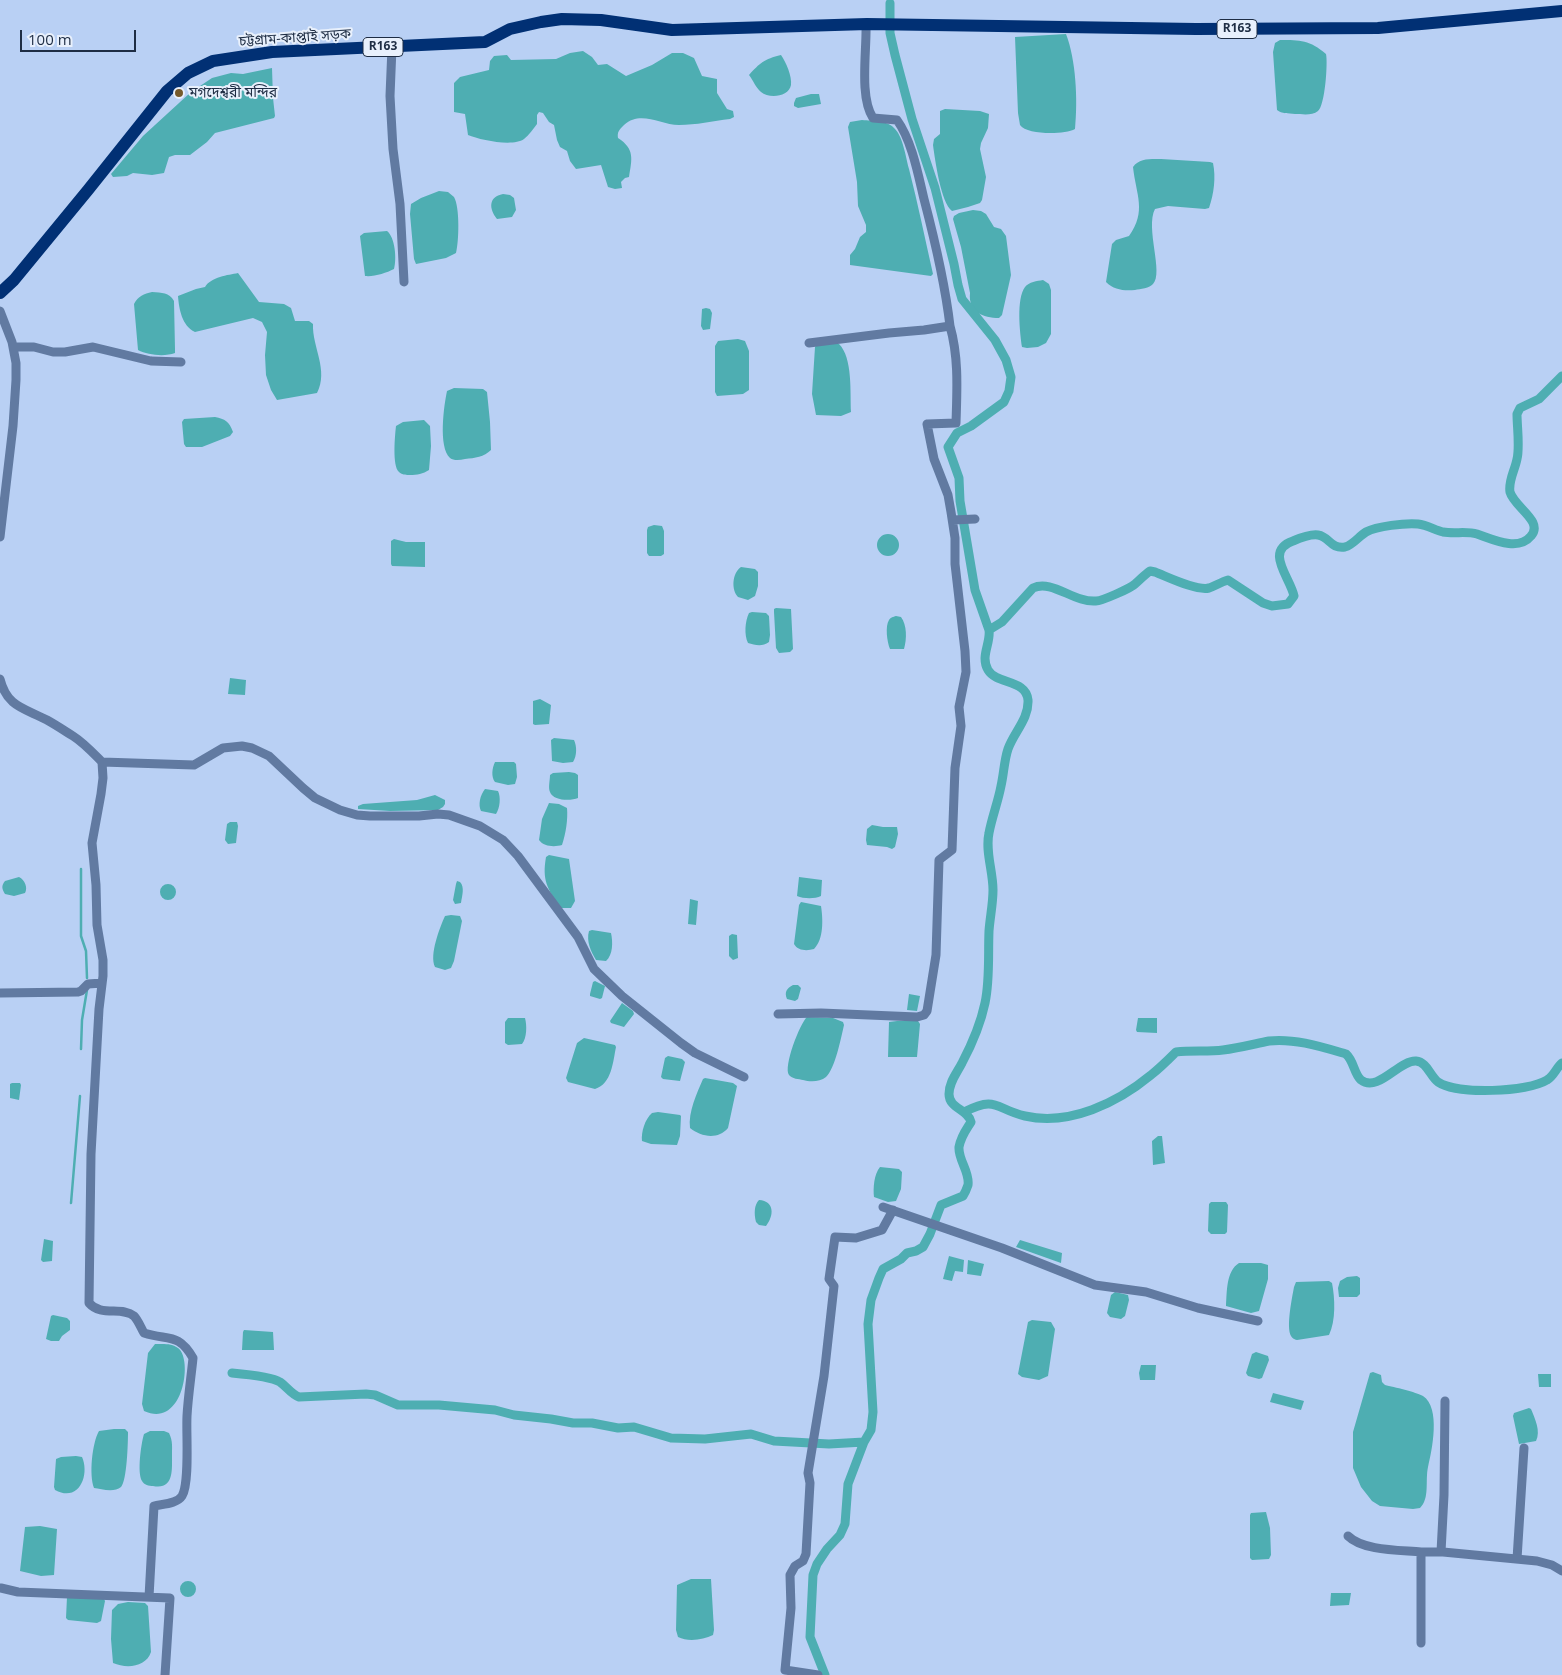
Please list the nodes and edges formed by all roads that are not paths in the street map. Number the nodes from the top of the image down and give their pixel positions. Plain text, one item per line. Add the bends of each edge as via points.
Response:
1 (1562, 11) edge
2 (866, 24) junction
3 (392, 47) junction
4 (404, 282) dead end
5 (0, 293) edge
6 (0, 311) edge
7 (950, 326) junction
8 (808, 343) dead end
9 (13, 347) junction
10 (181, 362) dead end
11 (975, 519) dead end
12 (953, 520) junction
13 (0, 537) edge
14 (0, 679) edge
15 (102, 762) junction
16 (102, 983) junction
17 (0, 992) edge
18 (778, 1014) dead end
19 (744, 1077) dead end
20 (883, 1206) dead end
21 (893, 1210) junction
22 (1258, 1321) dead end
23 (1445, 1401) dead end
24 (1524, 1448) dead end
25 (1348, 1536) dead end
26 (1421, 1552) junction
27 (1441, 1552) junction
28 (1517, 1559) junction
29 (1562, 1571) edge
30 (1, 1588) edge
31 (149, 1597) junction
32 (1421, 1643) dead end
33 (165, 1675) edge
34 (818, 1675) edge

1 - 2 main road, চট্টগ্রাম-কাপ্তাই সড়ক / R163 via 1378,28
2 - 3 main road, চট্টগ্রাম-কাপ্তাই সড়ক / R163 via 672,30 601,20 562,19 510,29 485,42
2 - 7 street via 867,110 873,118 897,120 905,131 947,296
3 - 4 street via 390,96
3 - 5 main road, চট্টগ্রাম-কাপ্তাই সড়ক / R163 via 272,52 213,61 188,73 167,91 82,198
6 - 9 street
7 - 8 street
7 - 12 street via 955,344 956,423 927,424
9 - 10 street via 34,346 66,352 93,346 151,361
9 - 13 street via 16,363 14,426
11 - 12 street
12 - 18 street via 966,672 959,707 961,726 955,768 952,850 939,860 936,955 927,1011 916,1016
14 - 15 street via 8,699 75,737
15 - 16 street via 103,778 92,843 97,925 103,960
15 - 19 street via 194,765 223,748 242,746 270,756 315,798 340,810 370,816 438,814 480,826 503,840 518,856 578,937 594,969 622,996 688,1048
16 - 17 street via 88,984 78,992
16 - 31 street via 91,1154 89,1303 97,1310 128,1313 144,1333 180,1342 193,1358 184,1492 176,1501 154,1506
20 - 21 street
21 - 22 street via 1095,1284 1146,1292
21 - 34 street via 882,1230 856,1238 835,1237 833,1245 829,1279 834,1286 808,1473 806,1554 790,1575 791,1608 785,1670
23 - 27 street
24 - 28 street
25 - 26 street via 1368,1546
26 - 27 street
26 - 32 street
27 - 28 street
28 - 29 street via 1537,1560
30 - 31 street via 18,1592
31 - 33 street via 170,1598

